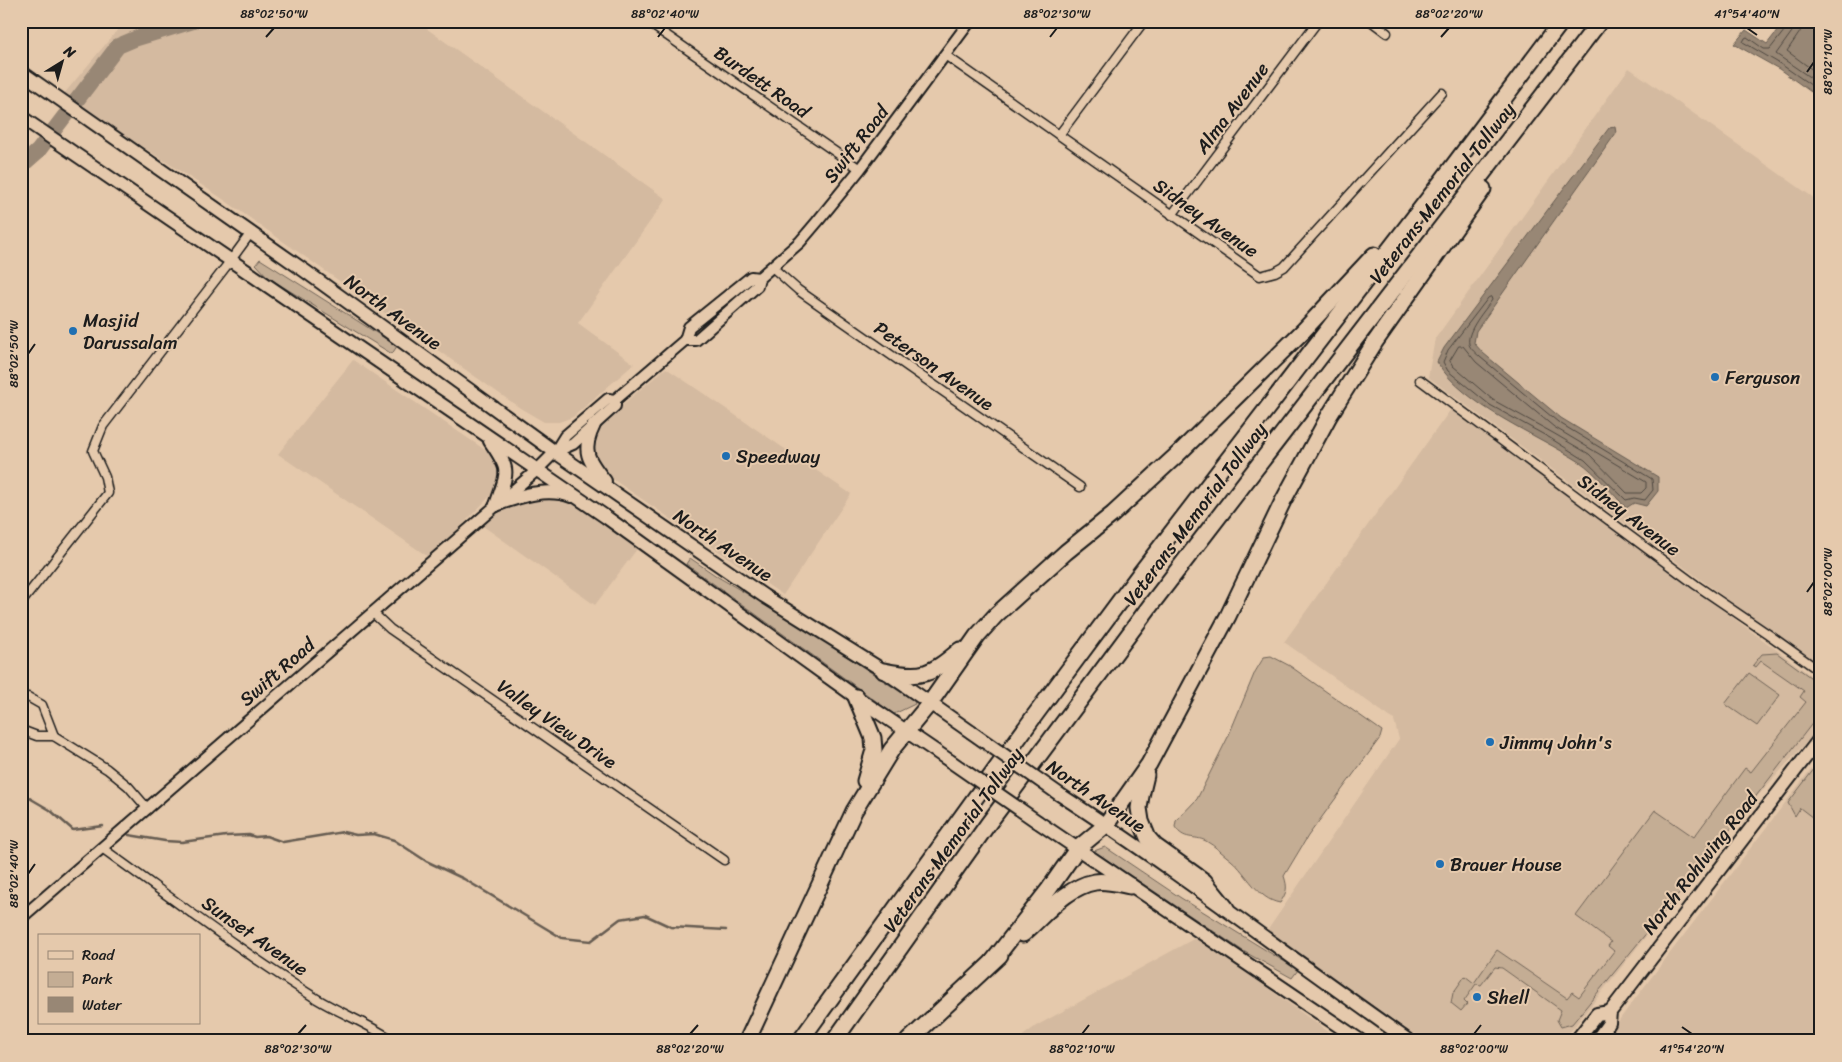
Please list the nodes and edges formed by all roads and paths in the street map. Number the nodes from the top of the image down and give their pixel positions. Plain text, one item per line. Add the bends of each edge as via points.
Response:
1 (646, 21) edge
2 (970, 21) edge
3 (1144, 21) edge
4 (1318, 21) edge
5 (1371, 21) edge
6 (1562, 21) edge
7 (1600, 21) edge
8 (1387, 33) dead end
9 (945, 56) junction
10 (21, 72) edge
11 (1555, 80) junction
12 (1442, 93) dead end
13 (21, 117) edge
14 (1059, 135) junction
15 (860, 169) junction
16 (1432, 194) junction
17 (1172, 214) junction
18 (250, 234) junction
19 (231, 260) junction
20 (772, 267) junction
21 (1420, 380) dead end
22 (615, 400) junction
23 (594, 425) junction
24 (486, 435) junction
25 (555, 452) junction
26 (537, 470) junction
27 (1080, 488) dead end
28 (578, 498) junction
29 (629, 503) junction
30 (496, 505) junction
31 (21, 603) edge
32 (372, 612) junction
33 (977, 636) junction
34 (884, 671) junction
35 (1821, 672) edge
36 (856, 697) junction
37 (21, 698) edge
38 (930, 703) junction
39 (21, 730) edge
40 (907, 732) junction
41 (54, 736) junction
42 (1821, 736) edge
43 (1149, 764) junction
44 (148, 808) junction
45 (854, 811) junction
46 (1106, 825) junction
47 (102, 848) junction
48 (1077, 849) junction
49 (724, 860) dead end
50 (1130, 886) junction
51 (1226, 908) junction
52 (21, 918) edge
53 (993, 961) junction
54 (1610, 1012) junction
55 (390, 1040) edge
56 (747, 1041) edge
57 (800, 1041) edge
58 (834, 1041) edge
59 (908, 1041) edge
60 (1361, 1041) edge
61 (1409, 1041) edge
62 (1576, 1041) edge
63 (1596, 1041) edge

1 - 15 street, Burdett Road
2 - 9 street, Swift Road
3 - 14 street
4 - 17 street, Alma Avenue
5 - 8 street
6 - 16 highway, Veterans Memorial Tollway
7 - 11 highway, Veterans Memorial Tollway
9 - 14 street, Sidney Avenue
9 - 15 street, Swift Road
10 - 18 main road, North Avenue
11 - 43 highway via 1480,194 1375,342 1329,416
11 - 58 highway, Veterans Memorial Tollway via 1057,730
12 - 17 street, Sidney Avenue via 1284,267 1274,272 1260,276
13 - 19 main road
14 - 17 street, Sidney Avenue
15 - 20 street, Swift Road via 808,232
16 - 33 highway via 1304,330 1178,454 996,615
16 - 57 highway, Veterans Memorial Tollway via 1139,575
18 - 19 street
18 - 25 main road, North Avenue
19 - 24 main road
19 - 31 street via 103,426 93,451 105,477 108,493
20 - 22 street, Swift Road via 759,278 757,286 696,340 685,340
20 - 27 street, Peterson Avenue via 798,290
21 - 35 street, Sidney Avenue via 1696,585
22 - 23 street, Swift Road via 615,406
22 - 25 street, Swift Road via 608,398 566,436
23 - 25 street, Swift Road via 573,444
23 - 29 main road via 586,444 588,457 604,481
24 - 26 main road
24 - 30 main road via 506,470
25 - 26 street, Swift Road
25 - 29 main road, North Avenue
26 - 28 main road
26 - 30 street, Swift Road
28 - 30 main road via 548,492
28 - 36 main road
29 - 34 main road, North Avenue via 764,596
30 - 32 street, Swift Road
32 - 44 street, Swift Road
32 - 49 street, Valley View Drive via 390,628
33 - 34 highway via 946,662 921,675
33 - 38 highway
34 - 38 main road, North Avenue
36 - 40 main road
36 - 45 highway via 874,750
37 - 41 street via 28,697 42,705
38 - 40 highway
38 - 46 main road, North Avenue, bridge
39 - 41 street via 37,736
40 - 45 highway via 892,749
40 - 48 main road, bridge
41 - 44 street via 107,769
42 - 54 main road, North Rohlwing Road
43 - 46 highway
43 - 51 highway via 1139,802 1141,821 1148,838 1204,881
44 - 47 street, Swift Road
45 - 56 highway
46 - 48 highway
46 - 51 main road, North Avenue
47 - 52 street, Swift Road
47 - 55 street, Sunset Avenue via 281,975
48 - 50 main road
48 - 53 highway
50 - 53 highway via 1097,882 1073,891
50 - 60 main road
51 - 61 main road, North Avenue
53 - 59 highway
54 - 62 main road, North Rohlwing Road via 1597,1014
54 - 63 main road, North Rohlwing Road via 1610,1023

